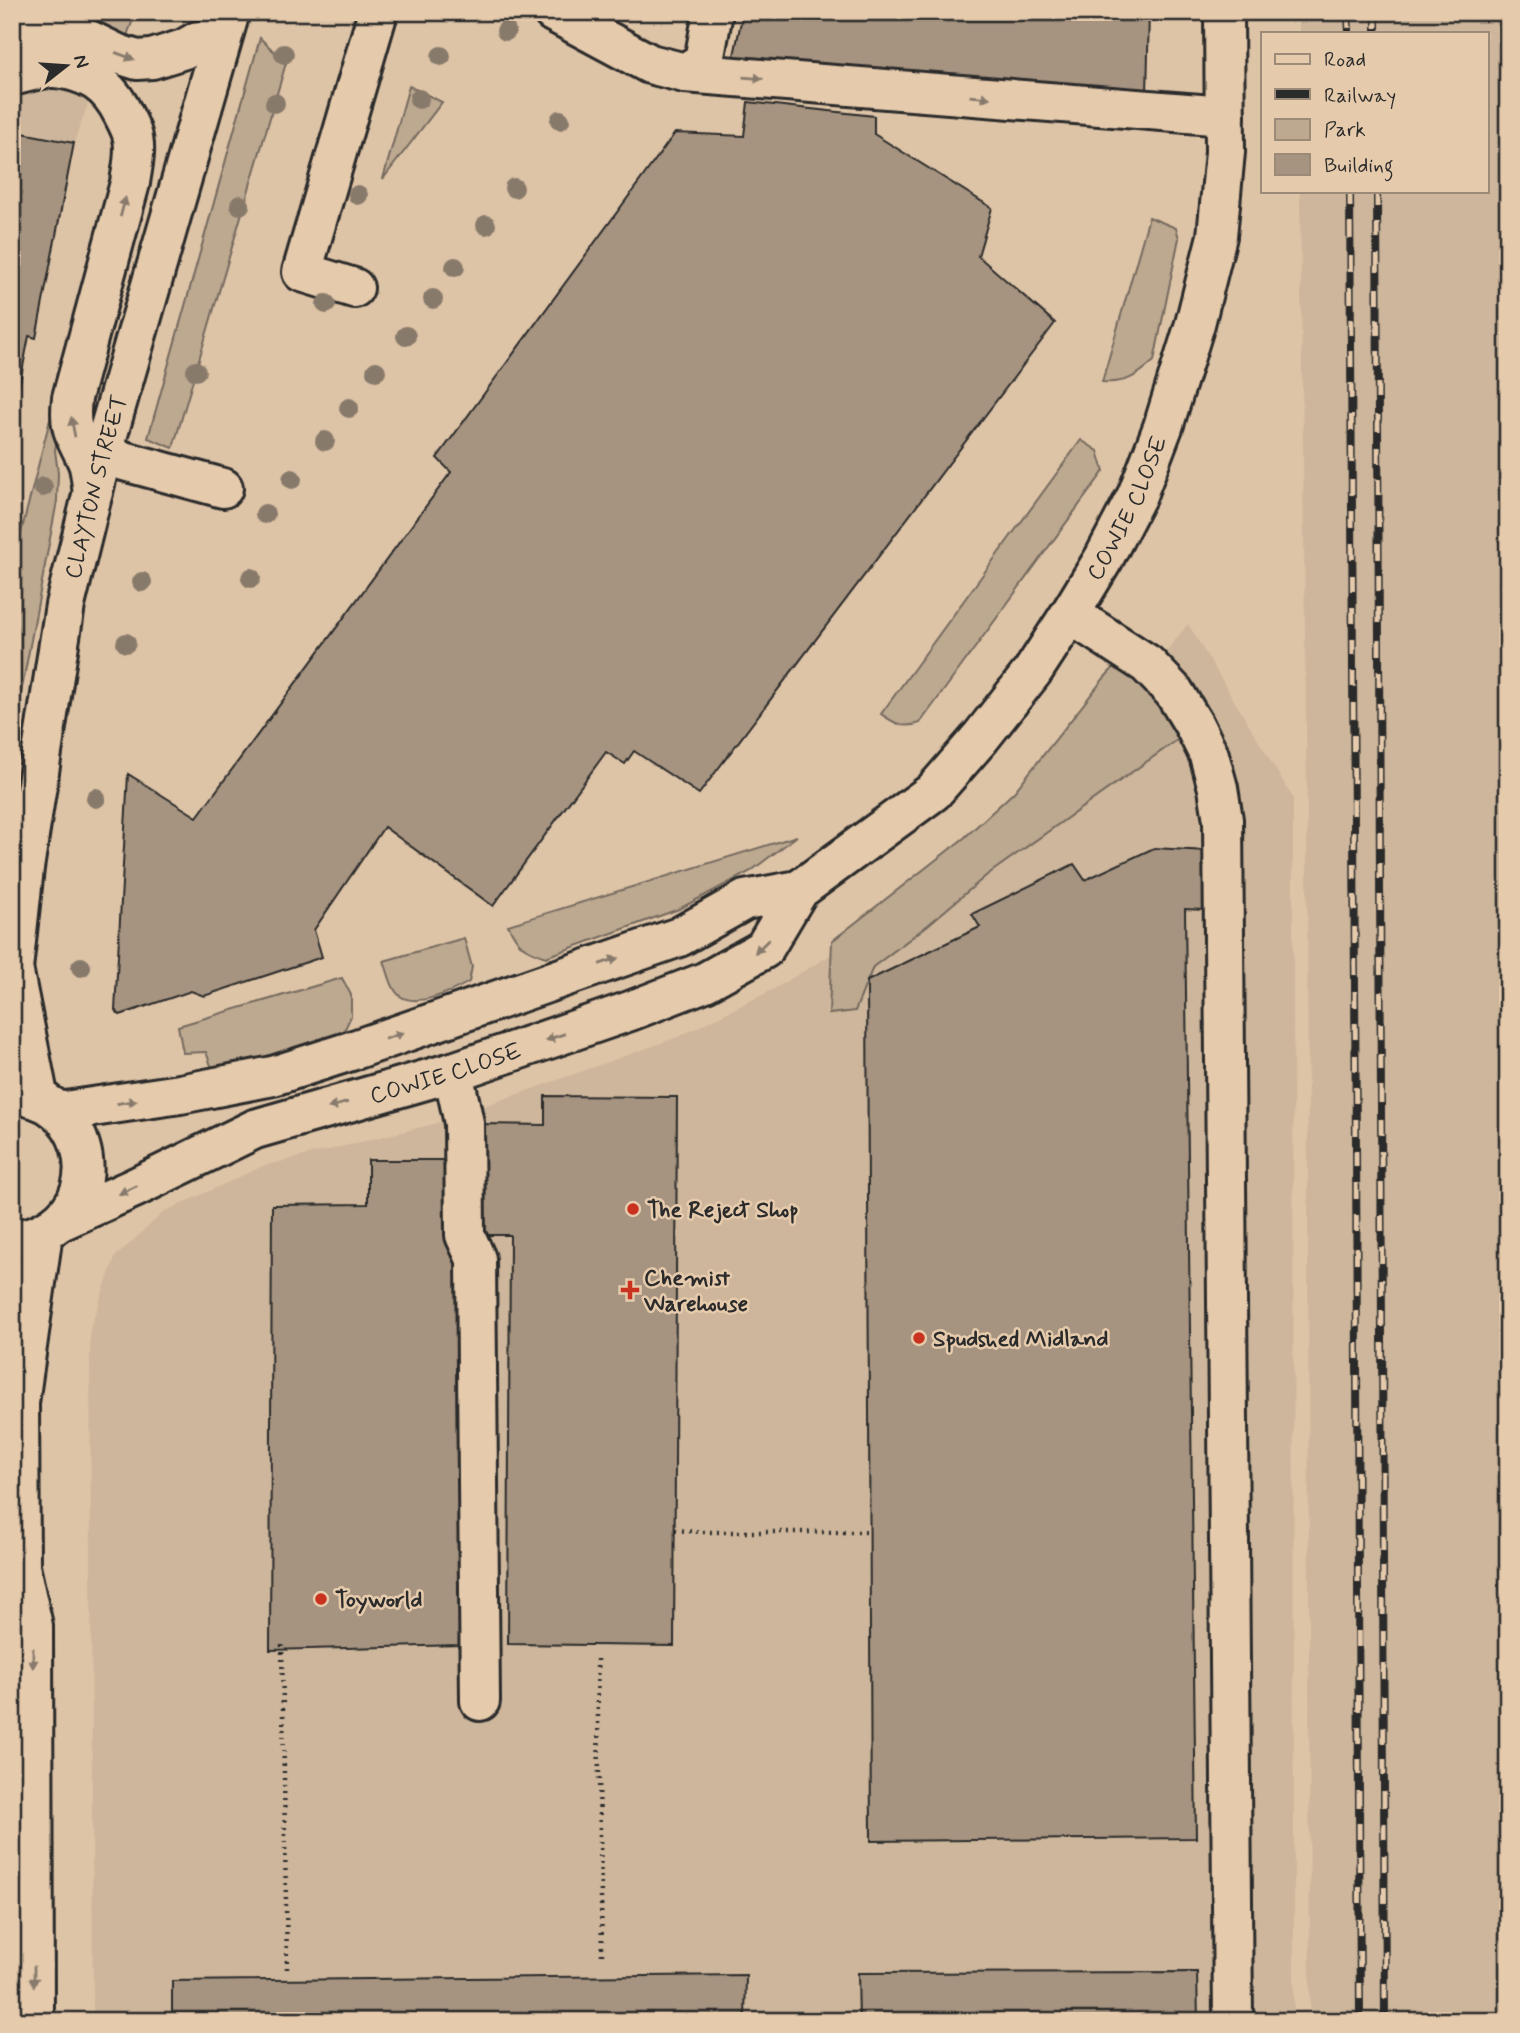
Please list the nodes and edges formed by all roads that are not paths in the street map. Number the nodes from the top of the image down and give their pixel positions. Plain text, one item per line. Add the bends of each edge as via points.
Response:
1 (378, 12) edge
2 (553, 12) edge
3 (713, 12) edge
4 (1224, 12) edge
5 (226, 25) edge
6 (12, 36) edge
7 (685, 73) junction
8 (12, 76) edge
9 (1225, 116) junction
10 (354, 288) dead end
11 (102, 455) junction
12 (223, 488) dead end
13 (93, 492) junction
14 (1070, 614) junction
15 (799, 890) junction
16 (13, 976) edge
17 (453, 1072) junction
18 (37, 1102) edge
19 (39, 1231) edge
20 (16, 1390) edge
21 (16, 1582) edge
22 (480, 1701) dead end
23 (23, 1847) edge
24 (23, 1930) edge
25 (34, 2021) edge
26 (1233, 2021) edge

1 - 10 street via 302,272
2 - 7 street via 650,64
3 - 7 street via 704,61
4 - 9 street, COWIE CLOSE
6 -> 5 street via 51,34 87,39 118,54 152,60 184,50
5 - 11 street, CLAYTON STREET
7 -> 9 street
13 -> 8 street via 89,467 71,426 72,398 130,183 132,135 109,91 95,80 53,68
9 - 14 street, COWIE CLOSE via 1217,236 1163,427 1137,495
11 - 12 street
11 - 13 street, CLAYTON STREET
13 - 16 street, CLAYTON STREET via 65,605 24,868
14 - 15 street, COWIE CLOSE via 1033,671 933,792
14 - 26 street via 1147,664 1174,692 1209,755 1223,820
15 -> 17 street, COWIE CLOSE via 764,948 705,982
18 -> 15 street, COWIE CLOSE via 180,1094 273,1076 679,937 745,900
16 - 18 street, CLAYTON STREET
17 -> 19 street, COWIE CLOSE via 255,1129
17 - 22 street via 464,1123 465,1235 476,1259
18 - 19 street via 75,1131 83,1153 84,1177 77,1200
19 - 20 street
20 - 21 street
21 -> 23 street via 33,1626
23 - 24 street
24 -> 25 street

